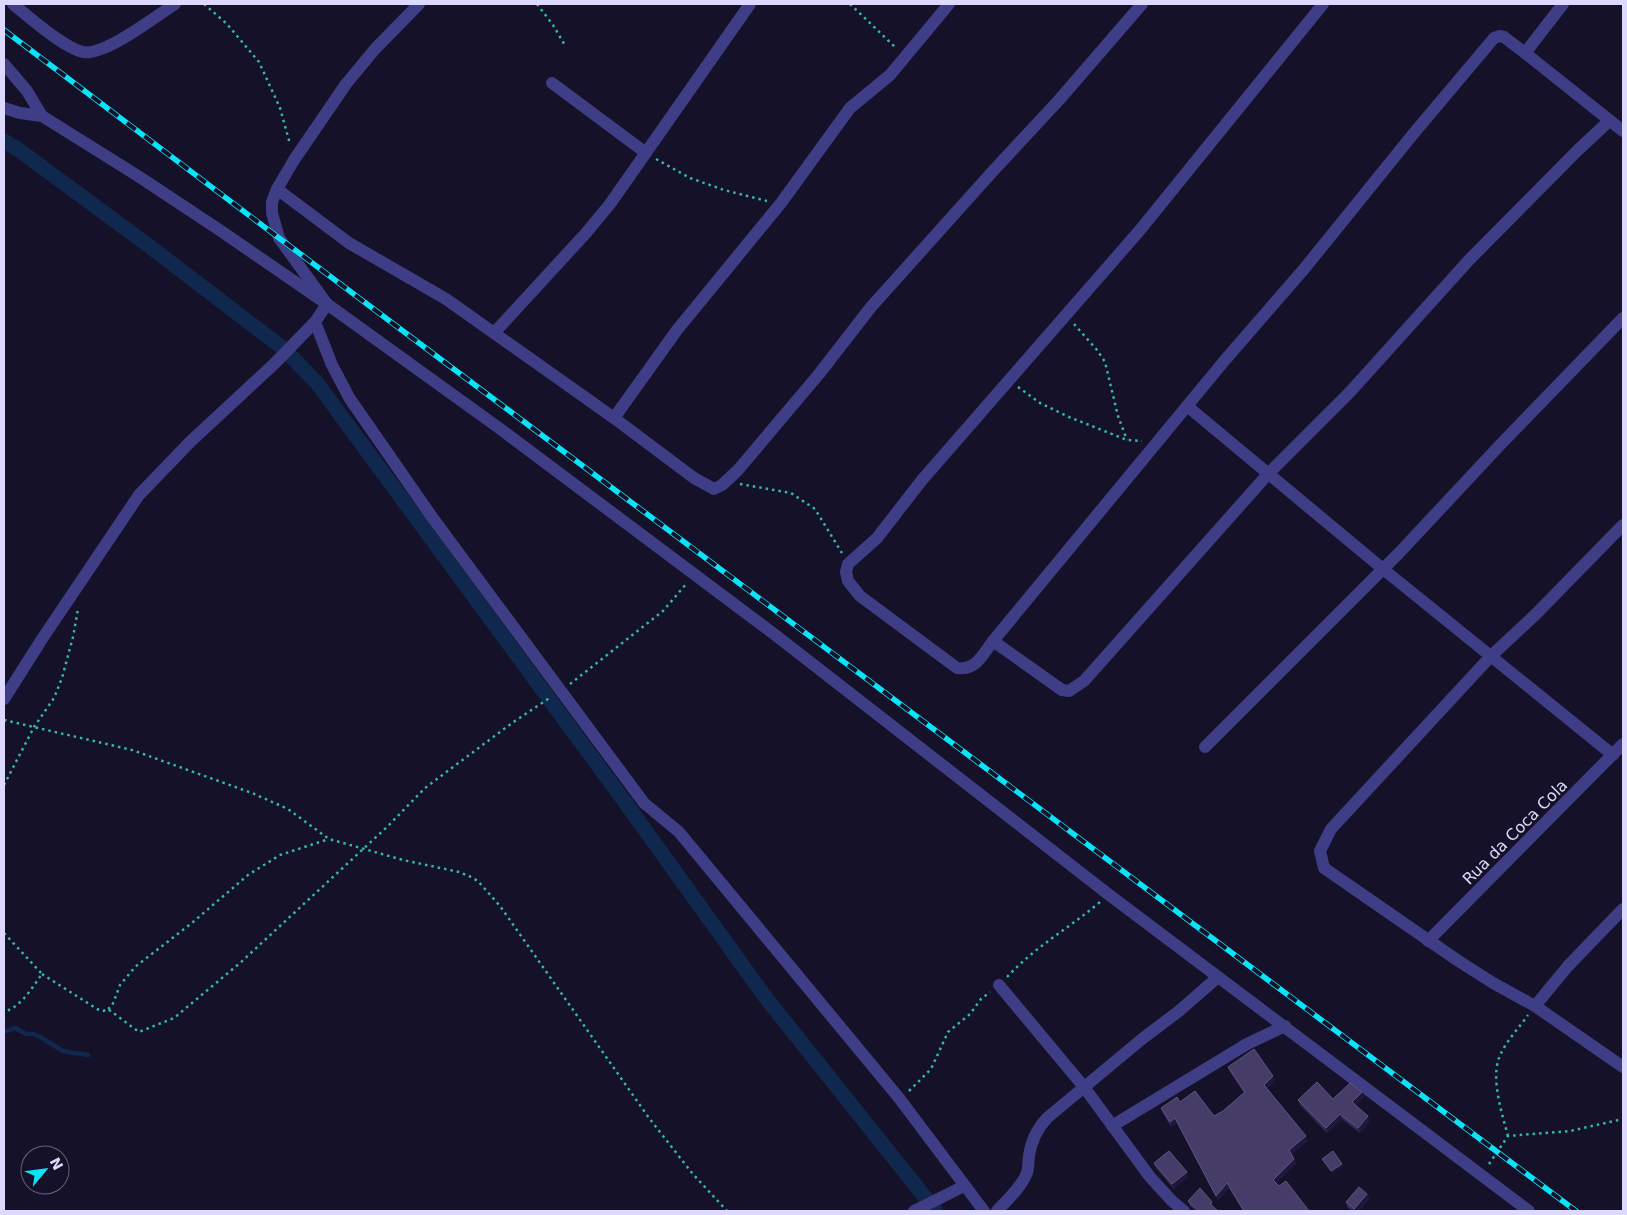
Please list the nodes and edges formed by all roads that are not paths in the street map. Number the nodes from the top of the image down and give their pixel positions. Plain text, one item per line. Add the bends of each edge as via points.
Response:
1 (13, 4) edge
2 (175, 4) edge
3 (419, 4) edge
4 (750, 4) edge
5 (950, 4) edge
6 (1142, 4) edge
7 (1323, 4) edge
8 (1563, 4) edge
9 (1525, 53) junction
10 (4, 64) edge
11 (552, 83) dead end
12 (4, 108) edge
13 (42, 116) junction
14 (1609, 121) junction
15 (1623, 132) edge
16 (646, 153) junction
17 (277, 189) junction
18 (327, 304) junction
19 (1623, 318) edge
20 (315, 322) junction
21 (494, 333) junction
22 (1187, 406) junction
23 (614, 418) junction
24 (1268, 474) junction
25 (1623, 525) edge
26 (1383, 569) junction
27 (993, 641) junction
28 (1492, 656) junction
29 (4, 699) edge
30 (1623, 744) edge
31 (1205, 747) dead end
32 (1613, 756) junction
33 (1623, 909) edge
34 (1428, 941) junction
35 (1218, 977) junction
36 (999, 985) dead end
37 (1536, 1006) junction
38 (1285, 1026) junction
39 (1623, 1067) edge
40 (1084, 1087) junction
41 (1112, 1126) junction
42 (964, 1186) junction
43 (914, 1211) edge
44 (984, 1211) edge
45 (997, 1211) edge
46 (1184, 1211) edge
47 (1529, 1211) edge

1 - 2 street via 74,49 89,52 118,41
3 - 17 street via 346,84
4 - 16 street
5 - 23 street via 906,58 850,108 781,203 677,330
6 - 23 street via 871,307 726,482 714,489 706,486
7 - 27 street via 1170,195 922,480 877,538 848,564 848,581 860,596 957,668 976,664
8 - 9 street
9 - 14 street
9 - 22 street via 1504,37 1494,38
10 - 13 street via 27,91
11 - 16 street
12 - 13 street
13 - 18 street via 155,187
14 - 15 street
14 - 24 street via 1468,260 1344,398
16 - 21 street via 586,233
17 - 18 street via 271,207 279,238
17 - 21 street via 349,243 446,299
18 - 20 street
18 - 35 street via 695,574
19 - 26 street
20 - 29 street via 139,495
20 - 42 street via 350,399 432,517 644,803 680,832 898,1098
21 - 23 street
22 - 24 street
22 - 27 street
24 - 26 street
24 - 27 street via 1100,664 1073,689 1062,690
25 - 28 street
26 - 28 street
26 - 31 street
28 - 32 street
28 - 34 street via 1331,829 1320,851 1324,868
30 - 32 street, Rua da Coca Cola
32 - 34 street, Rua da Coca Cola
33 - 37 street via 1568,966
34 - 37 street
35 - 38 street
35 - 40 street
36 - 40 street
37 - 39 street
38 - 41 street via 1247,1044
38 - 47 street
40 - 41 street
40 - 45 street via 1038,1128 1025,1176
41 - 46 street via 1150,1177
42 - 43 street
42 - 44 street

